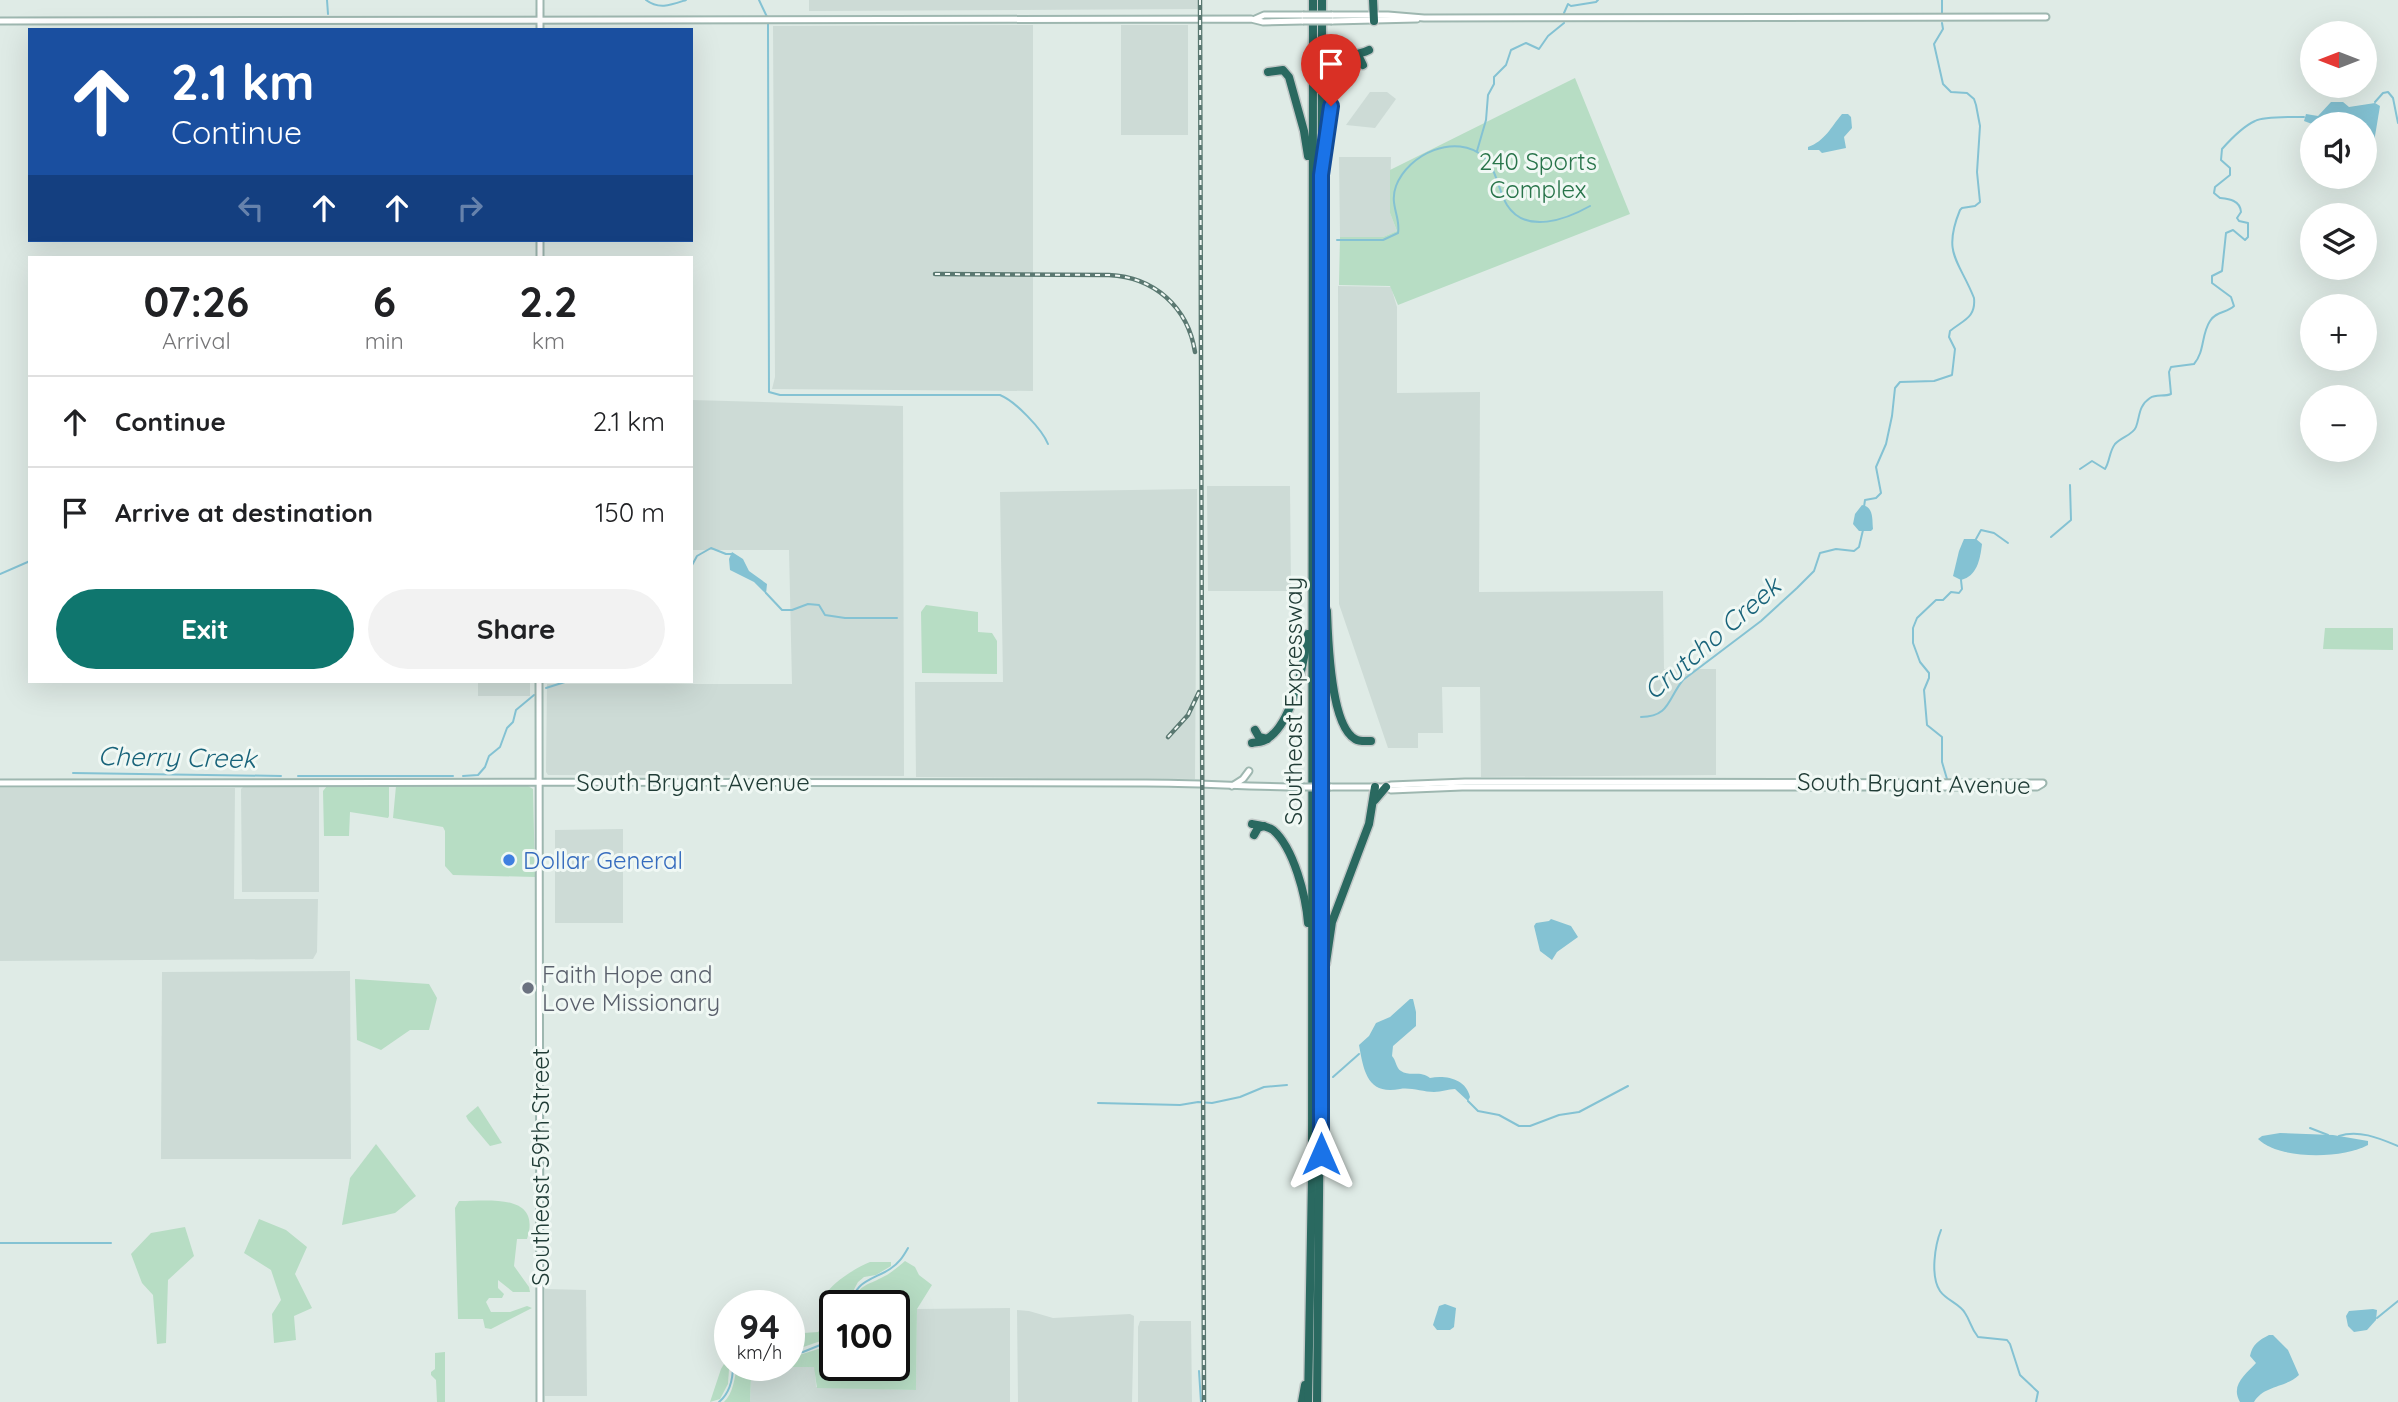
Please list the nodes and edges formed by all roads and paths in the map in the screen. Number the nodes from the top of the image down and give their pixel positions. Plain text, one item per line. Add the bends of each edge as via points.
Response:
1 (540, 0) edge
2 (1313, 0) edge
3 (1322, 0) edge
4 (1373, 0) edge
5 (2046, 17) dead end
6 (1374, 18) junction
7 (0, 22) edge
8 (540, 22) junction
9 (540, 28) edge
10 (1369, 50) dead end
11 (1351, 55) junction
12 (1363, 65) dead end
13 (1268, 72) dead end
14 (1321, 175) junction
15 (1313, 225) junction
16 (1322, 572) junction
17 (1312, 603) junction
18 (539, 683) edge
19 (1255, 730) dead end
20 (1267, 739) junction
21 (1371, 741) dead end
22 (1252, 743) dead end
23 (1249, 771) dead end
24 (539, 782) junction
25 (0, 783) edge
26 (1612, 785) junction
27 (1229, 787) junction
28 (1375, 787) junction
29 (1386, 788) junction
30 (1374, 803) junction
31 (1252, 824) dead end
32 (1264, 826) junction
33 (1254, 835) dead end
34 (1312, 971) junction
35 (1321, 994) junction
36 (1309, 1361) junction
37 (540, 1402) edge
38 (1302, 1402) edge
39 (1308, 1402) edge
40 (1318, 1402) edge

1 - 8 main road
2 - 15 highway, Southeast Expressway
3 - 14 highway, Southeast Expressway
4 - 6 highway
5 - 6 main road
6 - 8 main road, bridge
7 - 8 main road
8 - 9 main road
10 - 11 highway
11 - 12 highway via 1358,56
11 - 14 highway via 1339,70
13 - 15 highway via 1284,71 1290,81 1307,143
14 - 16 highway, Southeast Expressway
15 - 17 highway, Southeast Expressway
16 - 21 highway via 1331,676 1339,711 1350,735
16 - 35 highway, Southeast Expressway
17 - 20 highway via 1297,687
17 - 34 highway, Southeast Expressway
18 - 24 main road, Southeast 59th Street
19 - 20 highway
20 - 22 highway
23 - 27 main road
24 - 25 main road, South Bryant Avenue
24 - 27 main road, South Bryant Avenue
24 - 37 main road, Southeast 59th Street
26 - 26 main road, South Bryant Avenue via 2036,787 2043,783
26 - 29 main road, South Bryant Avenue
27 - 28 main road, South Bryant Avenue, bridge
28 - 29 main road, South Bryant Avenue
28 - 30 highway
29 - 30 highway
30 - 35 highway via 1332,922
31 - 32 highway
32 - 33 highway
32 - 34 highway via 1277,835 1297,873 1307,910
34 - 36 highway, Southeast Expressway
35 - 40 highway, Southeast Expressway
36 - 38 highway
36 - 39 highway, Southeast Expressway

